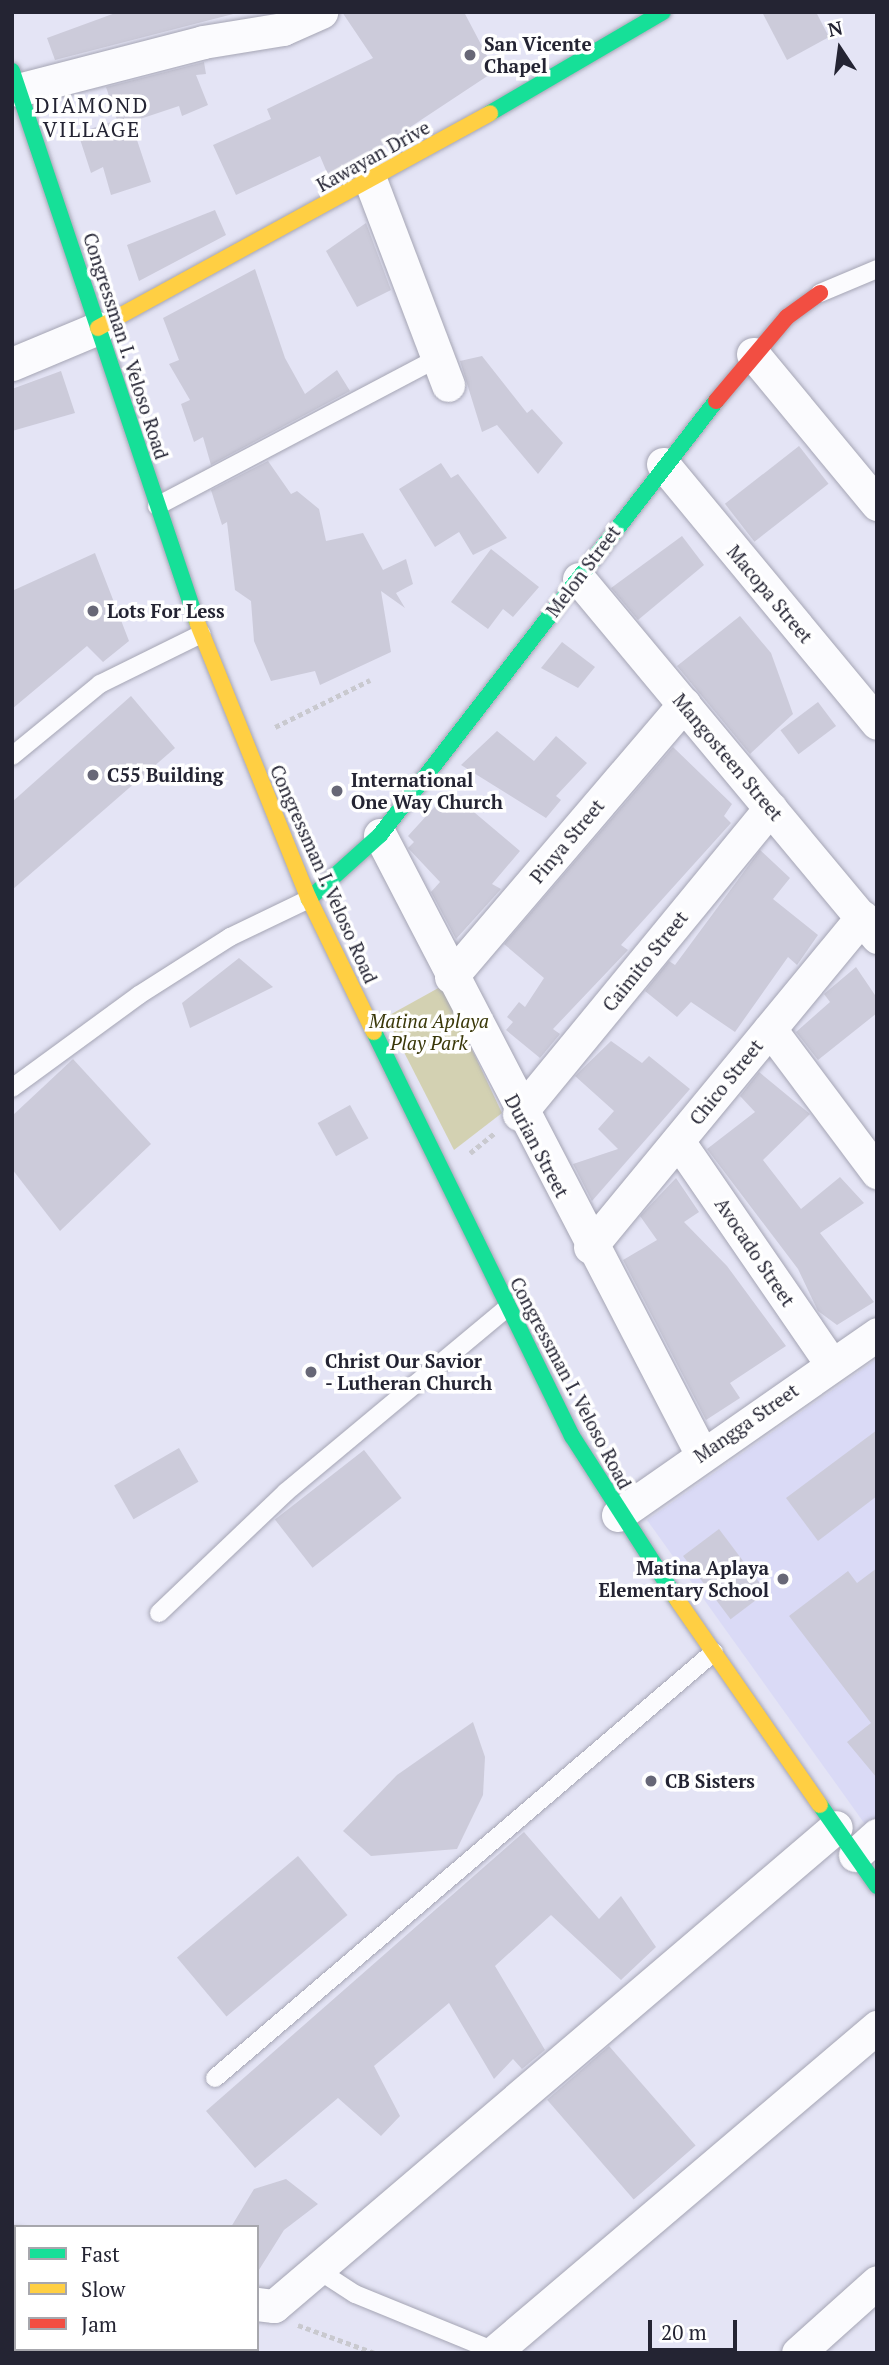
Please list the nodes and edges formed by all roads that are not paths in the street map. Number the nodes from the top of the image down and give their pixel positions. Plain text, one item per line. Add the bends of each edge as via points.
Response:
1 (321, 12) edge
2 (663, 12) edge
3 (15, 80) edge
4 (372, 182) junction
5 (877, 269) edge
6 (820, 293) joint
7 (98, 328) junction
8 (753, 354) junction
9 (12, 364) edge
10 (443, 371) joint
11 (663, 464) junction
12 (877, 504) edge
13 (157, 506) junction
14 (579, 579) junction
15 (201, 634) junction
16 (684, 704) junction
17 (877, 723) edge
18 (12, 756) edge
19 (770, 808) junction
20 (380, 835) junction
21 (309, 899) junction
22 (869, 927) edge
23 (451, 977) junction
24 (770, 1029) junction
25 (12, 1088) edge
26 (519, 1114) junction
27 (678, 1140) junction
28 (877, 1172) edge
29 (590, 1247) junction
30 (506, 1309) junction
31 (877, 1334) edge
32 (831, 1364) junction
33 (701, 1453) junction
34 (618, 1515) junction
35 (159, 1612) dead end
36 (714, 1652) junction
37 (836, 1827) junction
38 (866, 1845) edge
39 (877, 1886) edge
40 (877, 2027) edge
41 (215, 2078) dead end
42 (318, 2270) junction
43 (877, 2282) edge
44 (266, 2305) edge
45 (494, 2352) edge
46 (798, 2353) edge

1 - 3 street via 284,29
2 - 4 main road, Kawayan Drive
3 - 7 main road, Congressman I. Veloso Road
4 - 7 main road, Kawayan Drive
4 - 10 street
5 - 6 lane, Melon Street
6 - 8 main road, Melon Street
7 - 9 street
7 - 13 main road, Congressman I. Veloso Road
8 - 11 main road, Melon Street
8 - 12 street
10 - 13 lane
11 - 14 main road, Melon Street
11 - 17 street, Macopa Street
13 - 15 main road, Congressman I. Veloso Road
14 - 16 street, Mangosteen Street
14 - 20 main road, Melon Street
15 - 18 lane via 100,684
15 - 21 main road, Congressman I. Veloso Road
16 - 19 street, Mangosteen Street
16 - 23 street, Pinya Street
19 - 22 street, Mangosteen Street
19 - 26 street, Caimito Street
20 - 21 main road, Melon Street
20 - 23 street, Durian Street
21 - 25 lane via 230,937 150,988
21 - 30 main road, Congressman I. Veloso Road
22 - 24 street, Chico Street
23 - 26 street, Durian Street
24 - 27 street, Chico Street
24 - 28 street
26 - 29 street, Durian Street
27 - 29 street, Chico Street
27 - 32 street, Avocado Street
29 - 33 street, Durian Street
30 - 34 main road, Congressman I. Veloso Road
30 - 35 lane via 267,1508
31 - 32 street, Mangga Street
32 - 33 street, Mangga Street
33 - 34 street, Mangga Street
34 - 36 main road, Congressman I. Veloso Road
36 - 37 main road, Congressman I. Veloso Road
36 - 41 lane
37 - 38 main road, Congressman I. Veloso Road
37 - 42 street
38 - 39 main road, Congressman I. Veloso Road
40 - 45 street
42 - 44 street
42 - 45 lane via 355,2294
43 - 46 street

